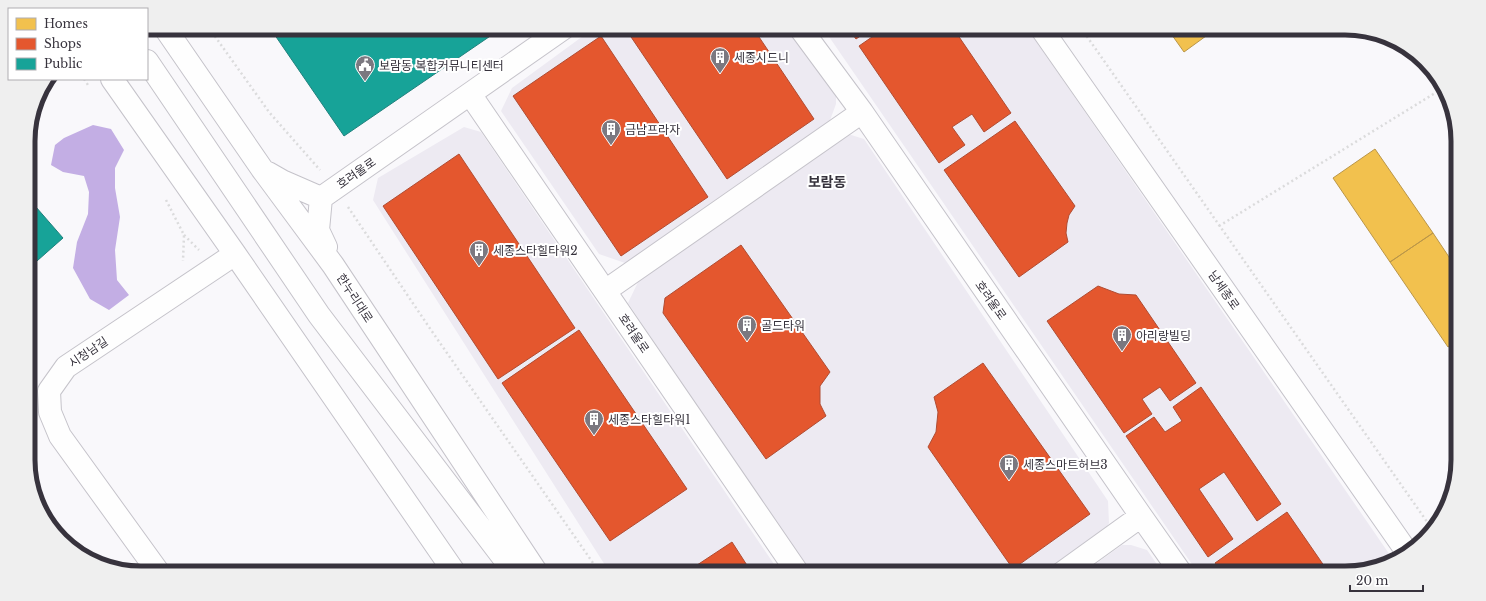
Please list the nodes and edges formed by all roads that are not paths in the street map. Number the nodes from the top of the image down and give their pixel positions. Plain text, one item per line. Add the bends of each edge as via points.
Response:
1 (170, 35) edge
2 (554, 35) edge
3 (805, 35) edge
4 (1046, 35) edge
5 (148, 63) edge
6 (113, 80) edge
7 (470, 94) junction
8 (862, 112) junction
9 (262, 170) junction
10 (328, 193) junction
11 (235, 254) junction
12 (333, 265) junction
13 (605, 291) junction
14 (1141, 516) junction
15 (1404, 548) edge
16 (154, 566) edge
17 (450, 566) edge
18 (510, 566) edge
19 (532, 566) edge
20 (793, 566) edge
21 (1072, 566) edge
22 (1176, 566) edge

1 - 9 street, 한누리대로
2 - 7 street, 호려울로
3 - 8 street, 호려울로
4 - 15 street, 남세종로
5 - 18 street via 319,315
6 - 11 street
7 - 10 street, 호려울로
7 - 13 street, 호려울로
8 - 13 street
8 - 14 street, 호려울로
9 - 10 street via 282,182
9 - 12 street, 한누리대로
10 - 12 street via 318,230
11 - 16 street, 시청남길 via 66,367 49,391 50,412 60,436
11 - 17 street
12 - 19 street, 한누리대로
13 - 20 street, 호려울로
14 - 21 street
14 - 22 street, 호려울로

